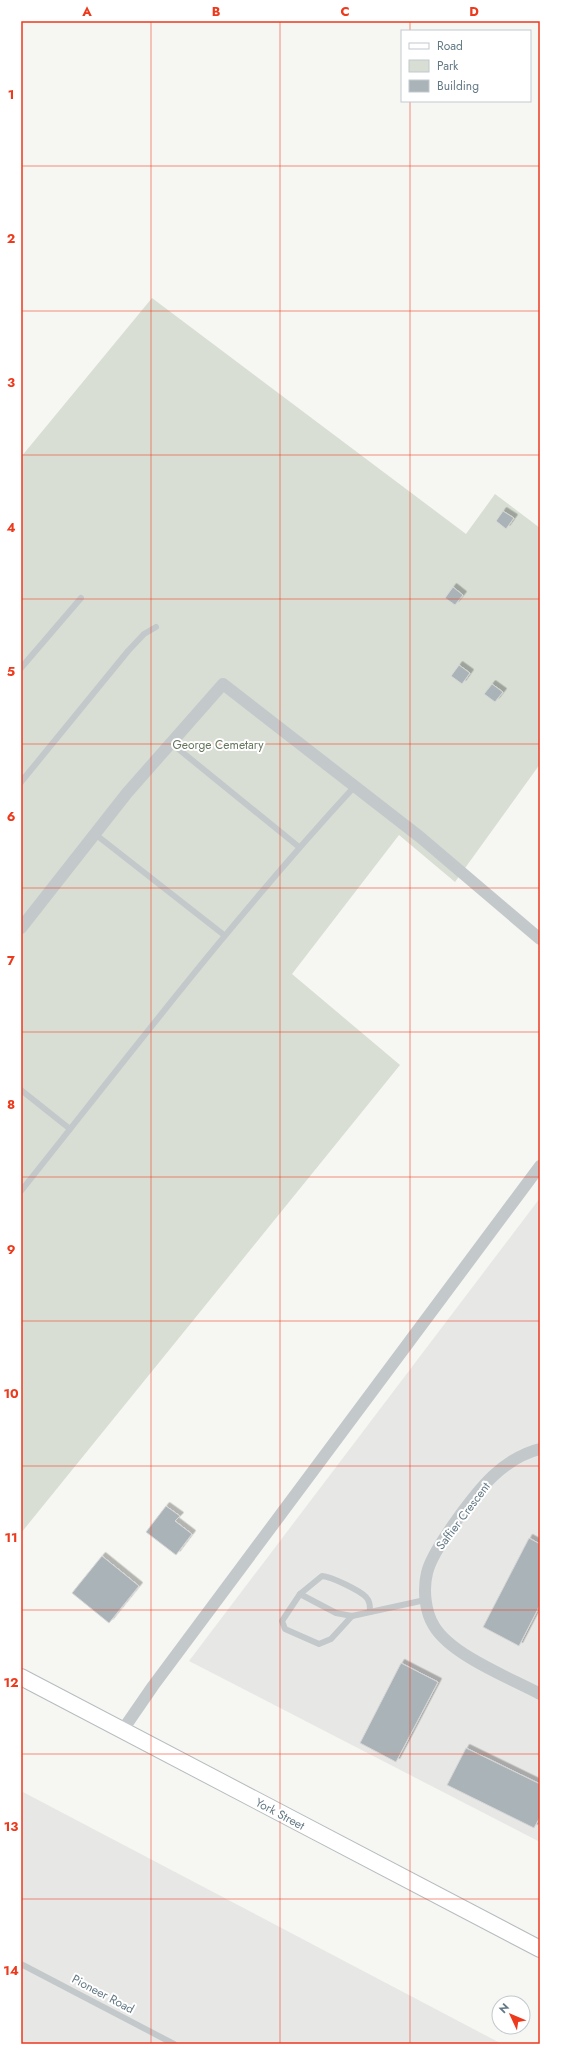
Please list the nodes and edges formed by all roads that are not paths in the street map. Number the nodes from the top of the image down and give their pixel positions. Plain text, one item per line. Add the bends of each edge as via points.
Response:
1 (81, 598) dead end
2 (156, 627) dead end
3 (21, 668) edge
4 (171, 743) junction
5 (21, 782) edge
6 (355, 786) junction
7 (95, 834) junction
8 (299, 847) junction
9 (21, 928) edge
10 (224, 936) junction
11 (540, 938) edge
12 (21, 1090) edge
13 (70, 1129) junction
14 (540, 1166) edge
15 (21, 1191) edge
16 (540, 1449) edge
17 (300, 1594) junction
18 (425, 1600) junction
19 (370, 1612) junction
20 (352, 1616) junction
21 (21, 1677) edge
22 (540, 1694) edge
23 (122, 1731) junction
24 (540, 1950) edge
25 (21, 1964) edge
26 (174, 2044) edge

1 - 3 lane
2 - 5 lane via 144,634 128,651
4 - 6 street via 223,684
4 - 7 street
4 - 8 lane
6 - 8 lane
6 - 11 street
7 - 9 street
7 - 10 lane
8 - 10 lane
10 - 13 lane
12 - 13 lane
13 - 15 lane
14 - 23 street
16 - 18 street, Saffier Crescent via 509,1463 479,1491 437,1550 427,1573
17 - 19 lane via 318,1578 327,1577 365,1595
17 - 20 lane via 336,1613
17 - 20 lane via 282,1618 282,1624 285,1629 313,1643 319,1644 332,1639
18 - 19 lane
18 - 22 street, Saffier Crescent via 434,1626 453,1647
19 - 20 lane
21 - 23 main road, York Street
23 - 24 main road, York Street
25 - 26 lane, Pioneer Road

